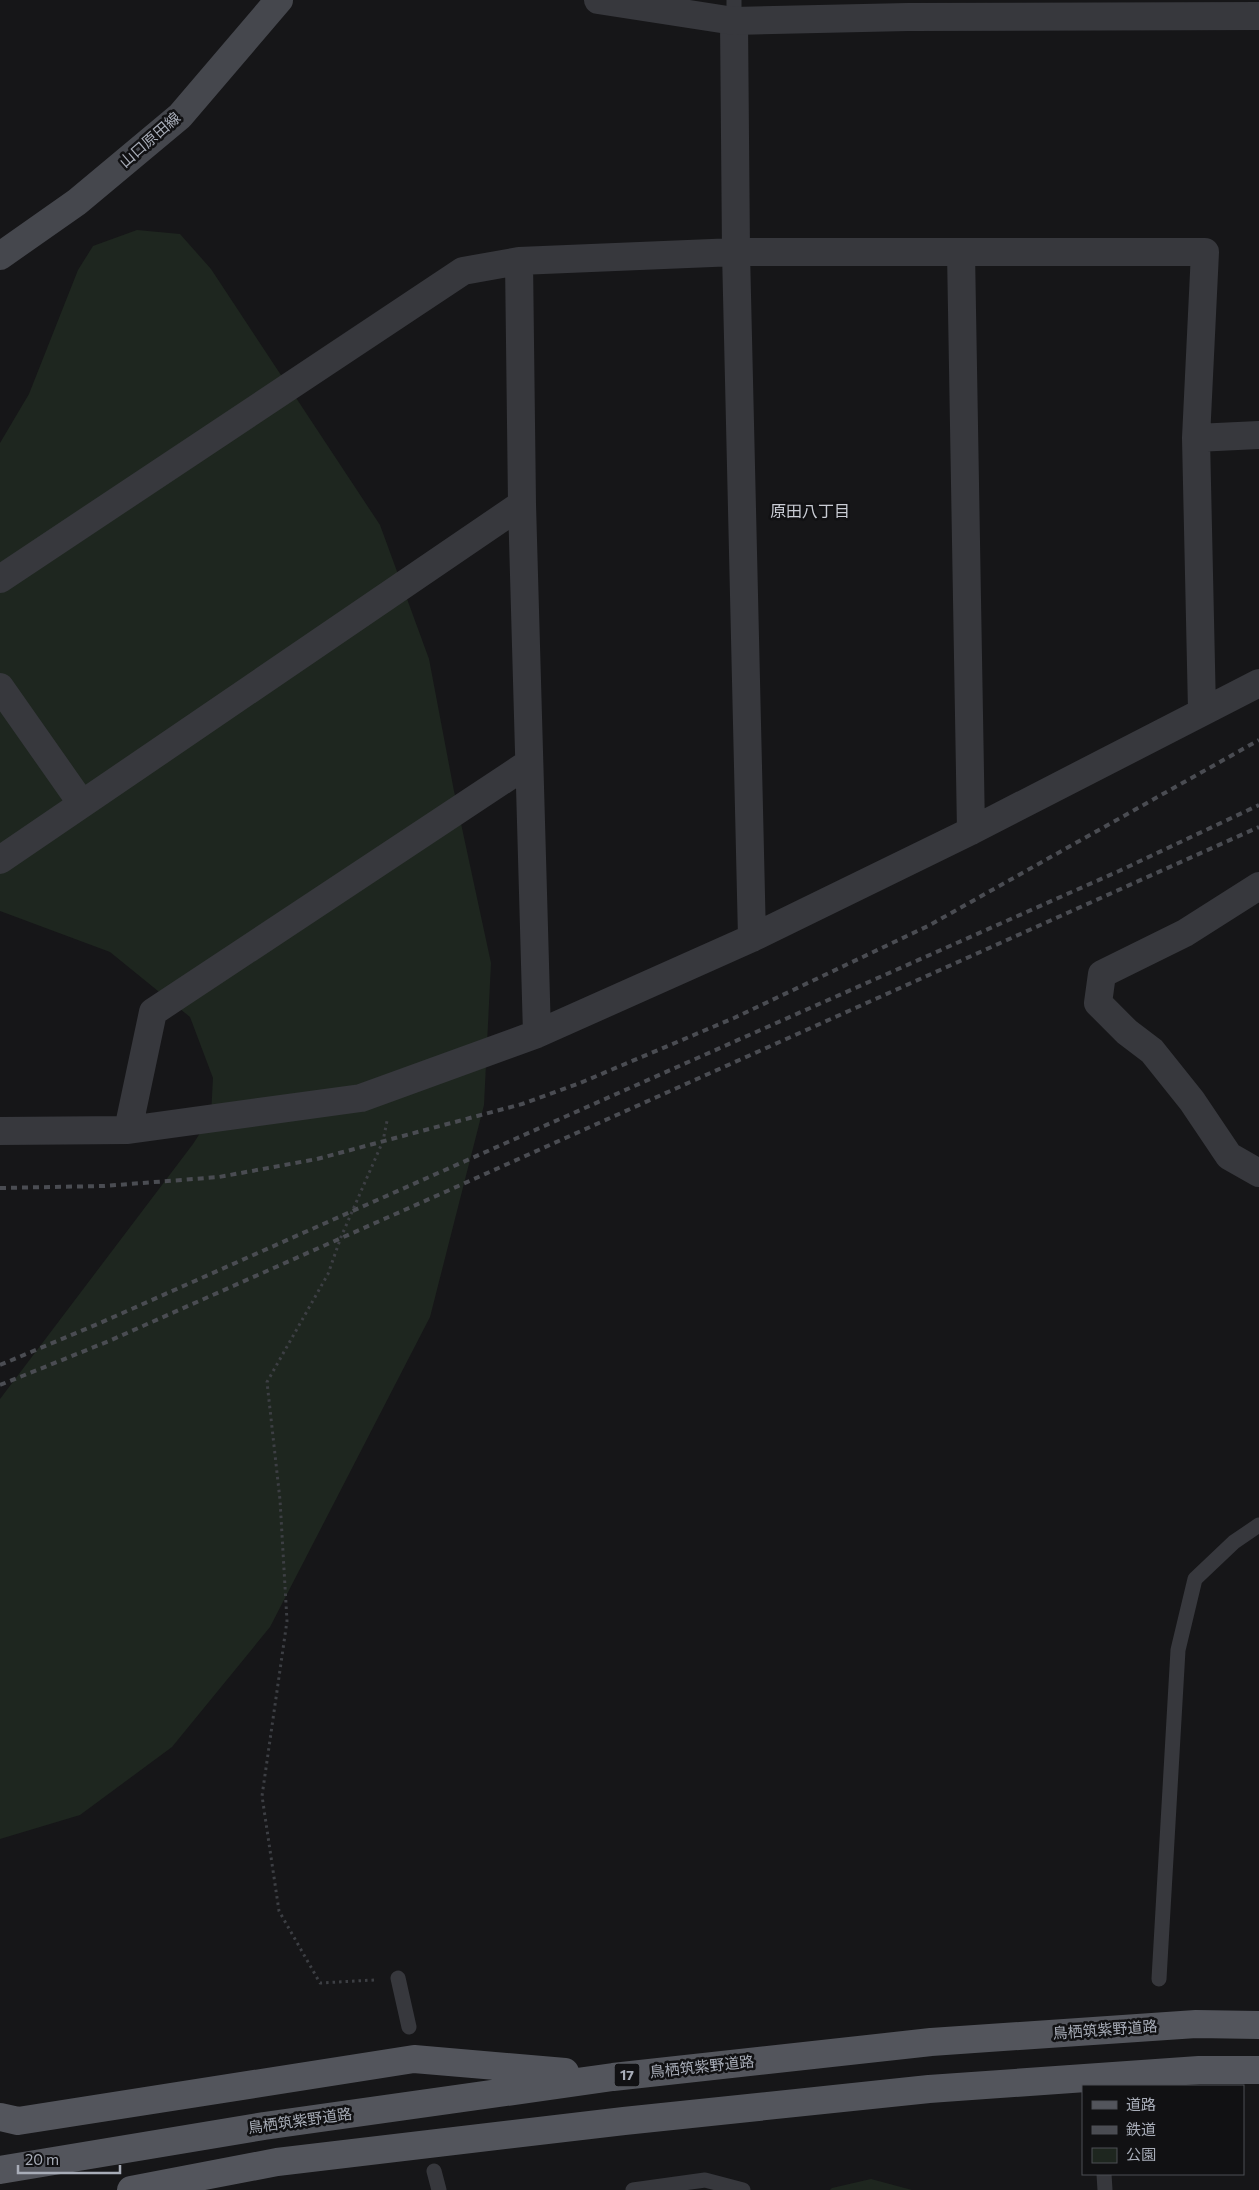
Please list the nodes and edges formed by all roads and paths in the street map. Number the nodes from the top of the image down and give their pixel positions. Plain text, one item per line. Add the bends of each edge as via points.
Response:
1 (279, 0) edge
2 (598, 0) edge
3 (734, 10) edge
4 (1259, 16) edge
5 (736, 252) junction
6 (961, 252) junction
7 (0, 256) edge
8 (519, 261) junction
9 (1259, 435) edge
10 (1196, 438) junction
11 (522, 504) junction
12 (0, 579) edge
13 (1259, 683) edge
14 (0, 687) edge
15 (1202, 710) junction
16 (529, 764) junction
17 (82, 804) junction
18 (971, 831) junction
19 (0, 860) edge
20 (1259, 886) edge
21 (752, 938) junction
22 (537, 1034) junction
23 (394, 1086) junction
24 (128, 1130) junction
25 (0, 1131) edge
26 (1259, 1173) edge
27 (1259, 1525) edge
28 (398, 1978) joint
29 (1159, 1979) dead end
30 (1259, 2024) edge
31 (409, 2027) dead end
32 (1259, 2070) edge
33 (613, 2076) junction
34 (0, 2117) edge
35 (0, 2170) edge
36 (434, 2171) dead end
37 (1104, 2175) edge
38 (131, 2190) edge
39 (439, 2190) edge
40 (633, 2190) edge
41 (743, 2190) edge
42 (1105, 2190) edge

1 - 7 main road, 山口原田線 via 180,116 77,202
2 - 3 street
3 - 4 street via 908,17
3 - 5 street
5 - 6 street
5 - 8 street
5 - 21 street
6 - 10 street via 1205,252
6 - 18 street
8 - 11 street
8 - 12 street via 463,271
9 - 10 street
10 - 15 street
11 - 16 street
11 - 17 street
13 - 15 street
14 - 17 street
15 - 18 street
16 - 22 street
16 - 24 street via 152,1012
17 - 19 street
18 - 21 street
20 - 26 street via 1185,933 1102,974 1098,1003 1152,1051 1192,1101 1229,1156
21 - 22 street
22 - 23 street
23 - 24 street via 361,1098
23 - 28 path via 383,1141 328,1274 267,1382 280,1500 287,1621 262,1796 278,1911 320,1983
24 - 25 street
27 - 29 lane via 1234,1542 1195,1579 1178,1650
28 - 31 lane
30 - 33 main road, 鳥栖筑紫野道路 / 17 via 1196,2024 931,2042
32 - 38 main road via 1199,2070 929,2089 624,2121 277,2162
33 - 34 main road via 414,2060 18,2121
33 - 35 main road, 鳥栖筑紫野道路 / 17 via 264,2126
36 - 39 lane
37 - 42 lane
40 - 41 lane via 705,2180

